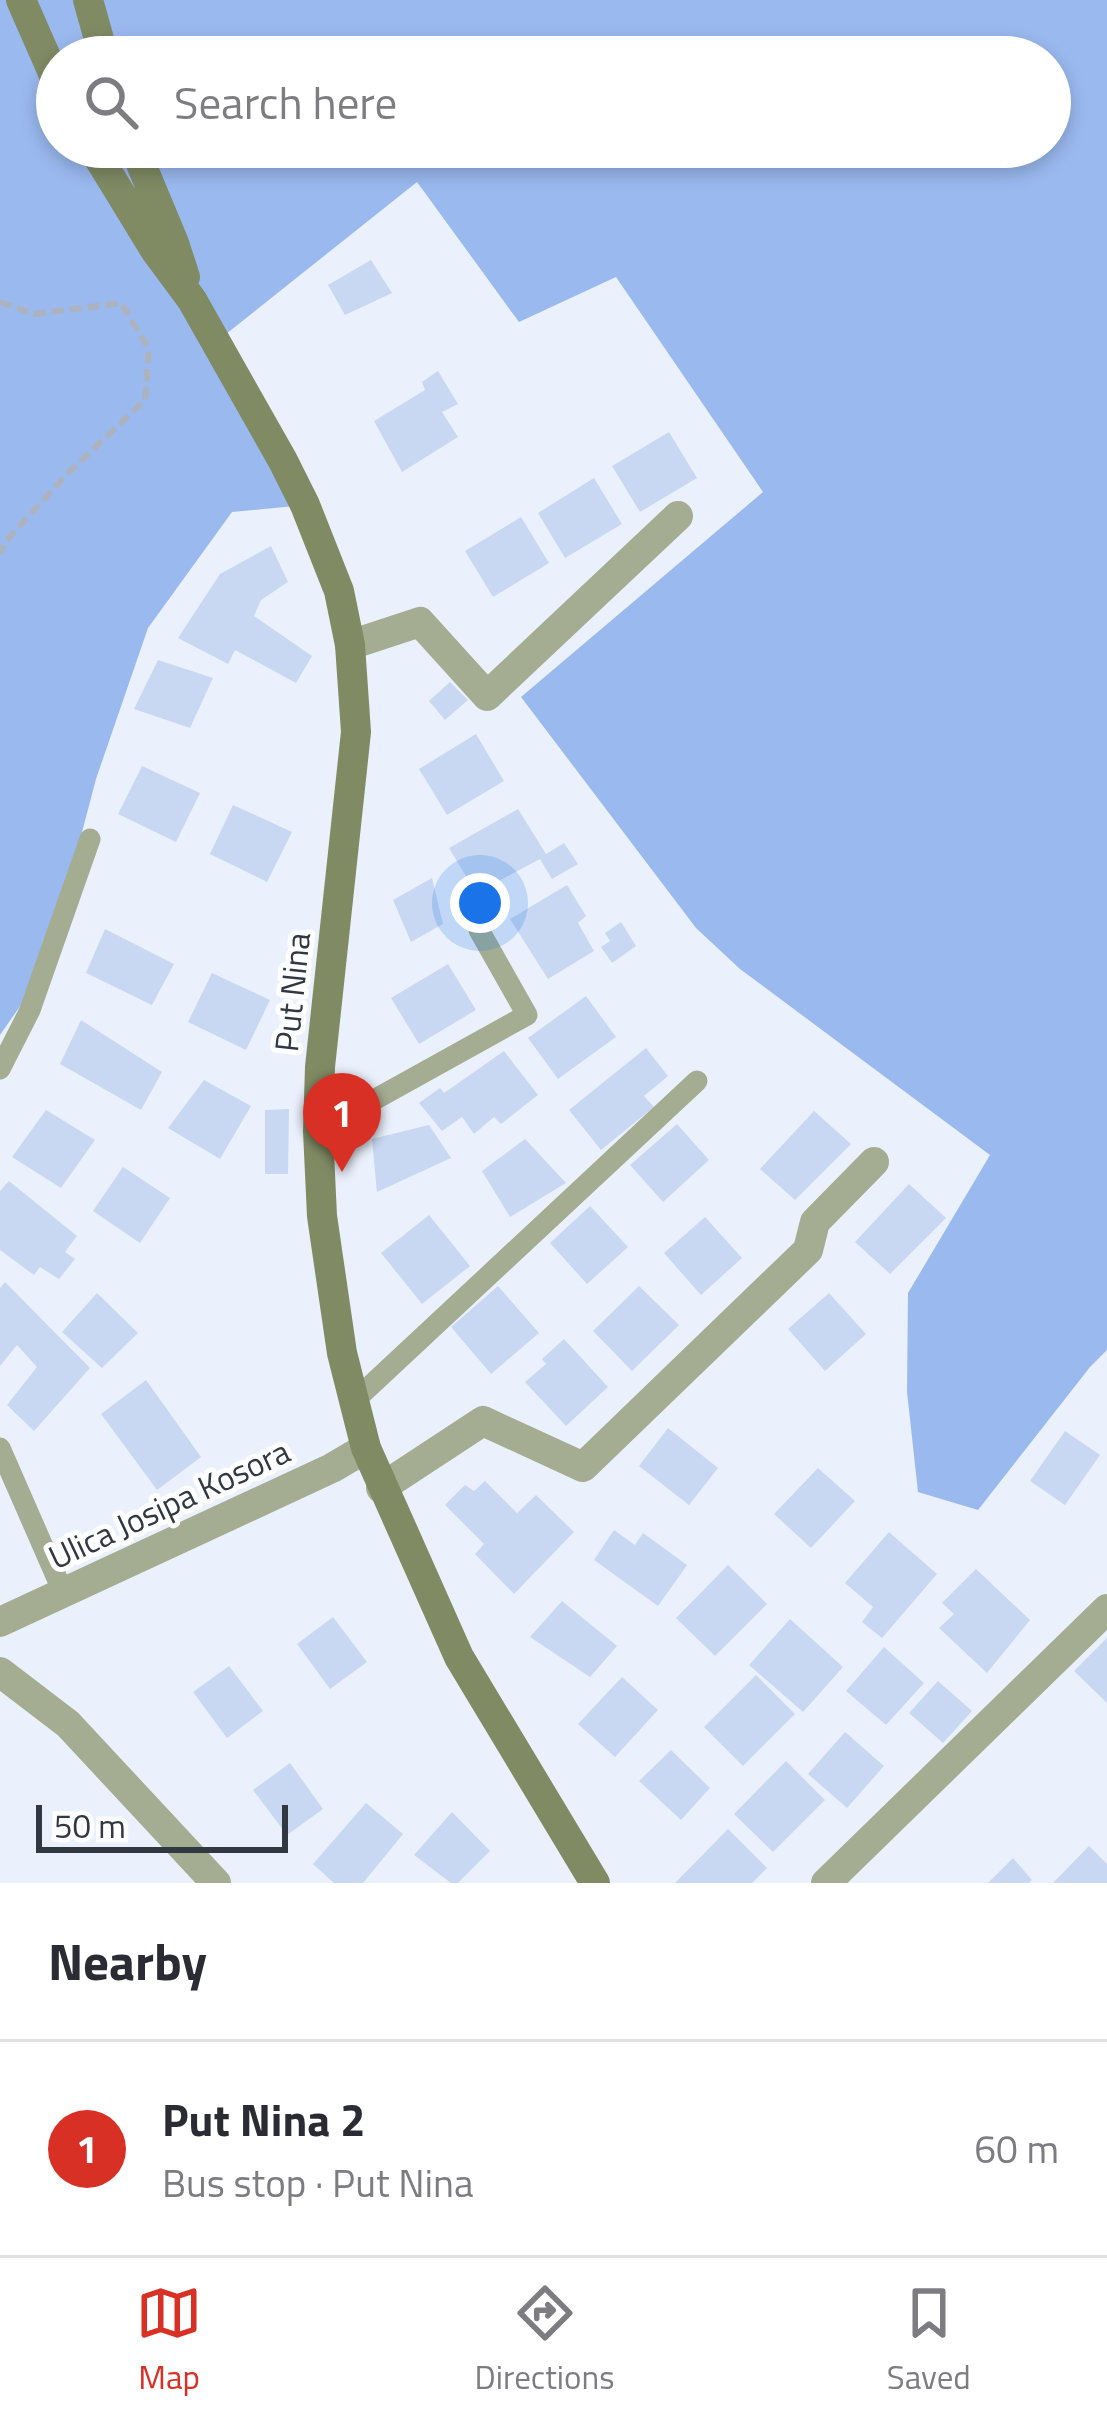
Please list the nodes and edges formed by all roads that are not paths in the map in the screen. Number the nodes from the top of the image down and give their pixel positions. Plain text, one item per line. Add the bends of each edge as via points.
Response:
1 (21, 0) edge
2 (88, 0) edge
3 (37, 36) edge
4 (98, 36) edge
5 (105, 168) edge
6 (143, 168) edge
7 (192, 300) junction
8 (678, 515) dead end
9 (350, 645) junction
10 (90, 839) dead end
11 (479, 930) dead end
12 (0, 1069) edge
13 (697, 1082) dead end
14 (317, 1131) junction
15 (874, 1162) dead end
16 (354, 1401) junction
17 (0, 1448) edge
18 (366, 1448) junction
19 (381, 1488) junction
20 (63, 1592) junction
21 (1107, 1609) edge
22 (0, 1622) edge
23 (0, 1672) edge
24 (216, 1883) edge
25 (595, 1883) edge
26 (826, 1883) edge

1 - 3 main road
2 - 4 main road
5 - 7 main road, Put Nina
6 - 7 main road, Put Nina
7 - 9 main road, Put Nina via 305,506 339,591
8 - 9 street via 487,696 420,622
9 - 14 main road, Put Nina via 356,732
10 - 12 lane via 30,1010
11 - 14 lane via 526,1015
13 - 16 lane
14 - 16 main road, Put Nina via 331,1288
15 - 19 street via 815,1222 808,1250 583,1467 482,1421
16 - 18 main road, Put Nina
17 - 20 lane
18 - 19 main road, Put Nina
18 - 20 street, Ulica Josipa Kosora
19 - 25 main road, Put Nina via 459,1657
20 - 22 street, Ulica Josipa Kosora
21 - 26 street
23 - 24 street via 68,1724

